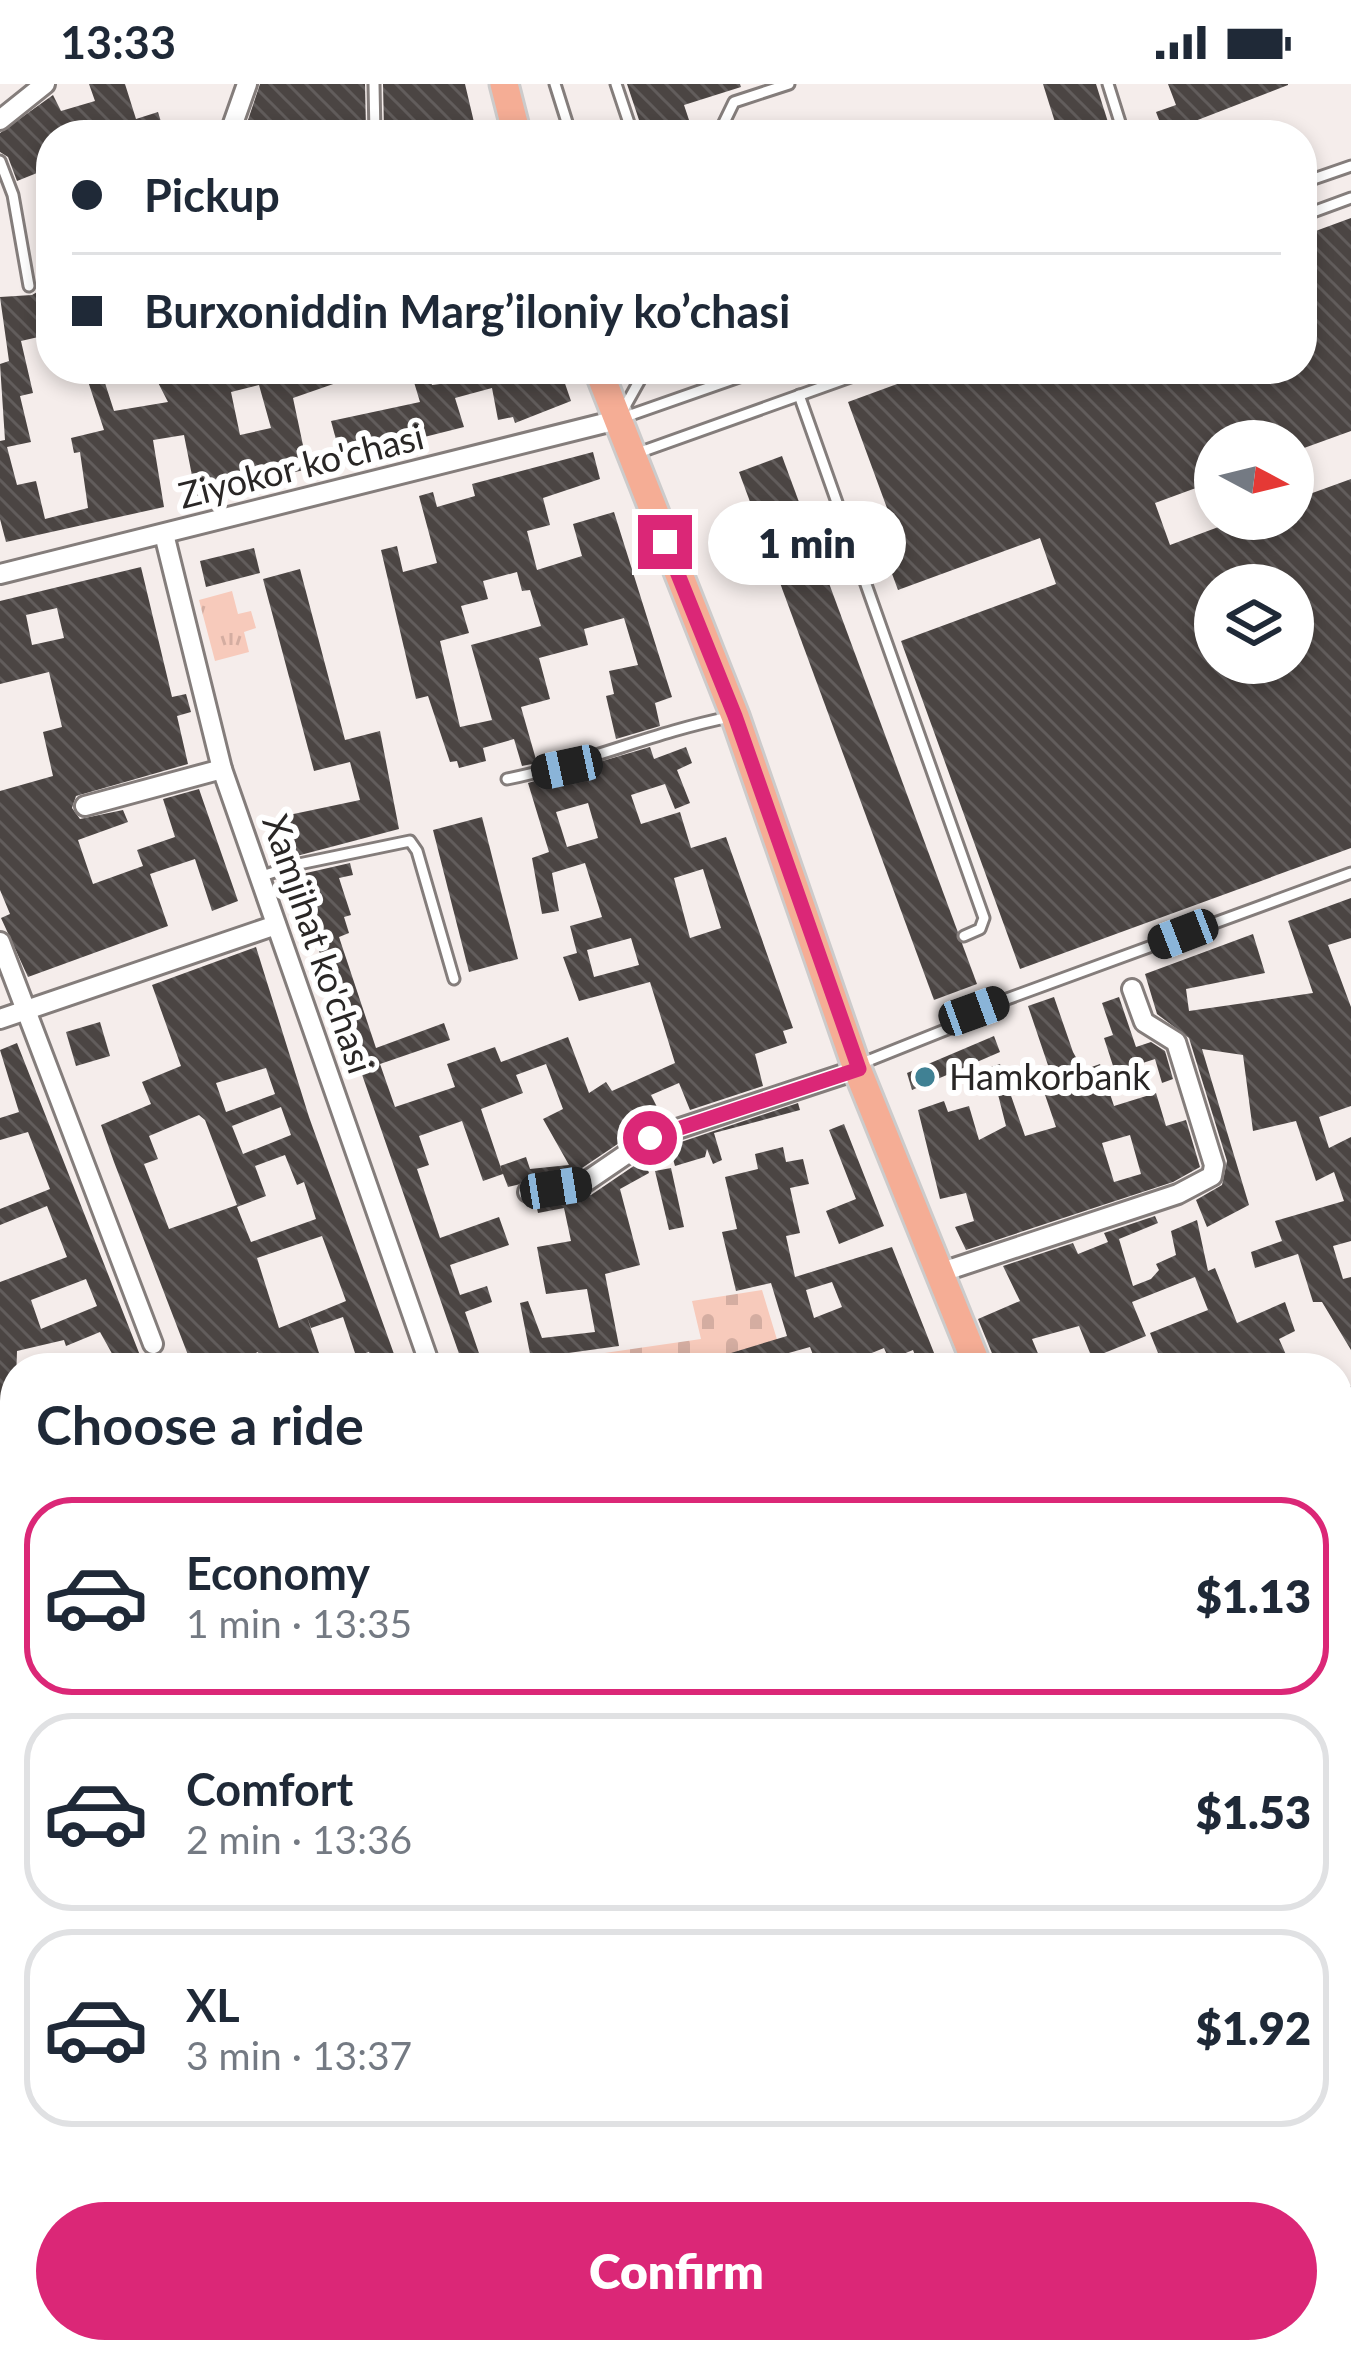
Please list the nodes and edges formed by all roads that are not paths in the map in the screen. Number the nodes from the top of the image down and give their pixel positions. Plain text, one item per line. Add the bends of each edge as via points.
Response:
1 (45, 84) edge
2 (247, 84) edge
3 (374, 84) edge
4 (504, 84) edge
5 (555, 84) edge
6 (616, 84) edge
7 (789, 84) edge
8 (1108, 84) edge
9 (0, 120) edge
10 (235, 120) edge
11 (375, 120) edge
12 (513, 120) edge
13 (567, 120) edge
14 (628, 120) edge
15 (725, 120) edge
16 (1119, 120) edge
17 (0, 161) edge
18 (1351, 166) edge
19 (1317, 178) edge
20 (1351, 198) edge
21 (1317, 210) edge
22 (29, 286) dead end
23 (604, 384) edge
24 (637, 384) edge
25 (719, 384) edge
26 (830, 384) edge
27 (799, 395) junction
28 (617, 420) junction
29 (631, 455) junction
30 (164, 534) junction
31 (0, 574) edge
32 (735, 716) junction
33 (222, 769) junction
34 (507, 779) dead end
35 (85, 806) dead end
36 (1351, 873) edge
37 (259, 878) junction
38 (275, 926) junction
39 (964, 936) dead end
40 (0, 942) edge
41 (454, 979) dead end
42 (1132, 989) dead end
43 (27, 1009) junction
44 (0, 1019) edge
45 (857, 1067) junction
46 (528, 1192) dead end
47 (939, 1273) junction
48 (153, 1344) dead end
49 (425, 1353) edge
50 (972, 1353) edge

1 - 9 street
2 - 10 street
3 - 11 lane
4 - 12 main road
5 - 13 lane
6 - 14 lane
7 - 15 lane via 734,102
8 - 16 lane
17 - 22 lane
18 - 19 lane
20 - 21 lane
23 - 28 main road
24 - 28 lane
25 - 28 lane
26 - 27 lane
27 - 29 lane
27 - 39 lane via 984,919
28 - 29 main road
28 - 30 street, Ziyokor ko'chasi
29 - 32 main road
30 - 31 street, Ziyokor ko'chasi
30 - 33 street, Xamjihat ko'chasi
32 - 34 lane
32 - 45 main road
33 - 35 street
33 - 37 street, Xamjihat ko'chasi
36 - 45 lane via 974,1011 965,1022
37 - 38 street, Xamjihat ko'chasi
37 - 41 lane via 410,841
38 - 43 street
38 - 49 street, Xamjihat ko'chasi
40 - 43 street
42 - 47 street via 1144,1022 1176,1042 1212,1176
43 - 44 street
43 - 48 street
45 - 46 street via 650,1138 584,1184
45 - 47 main road
47 - 50 main road

